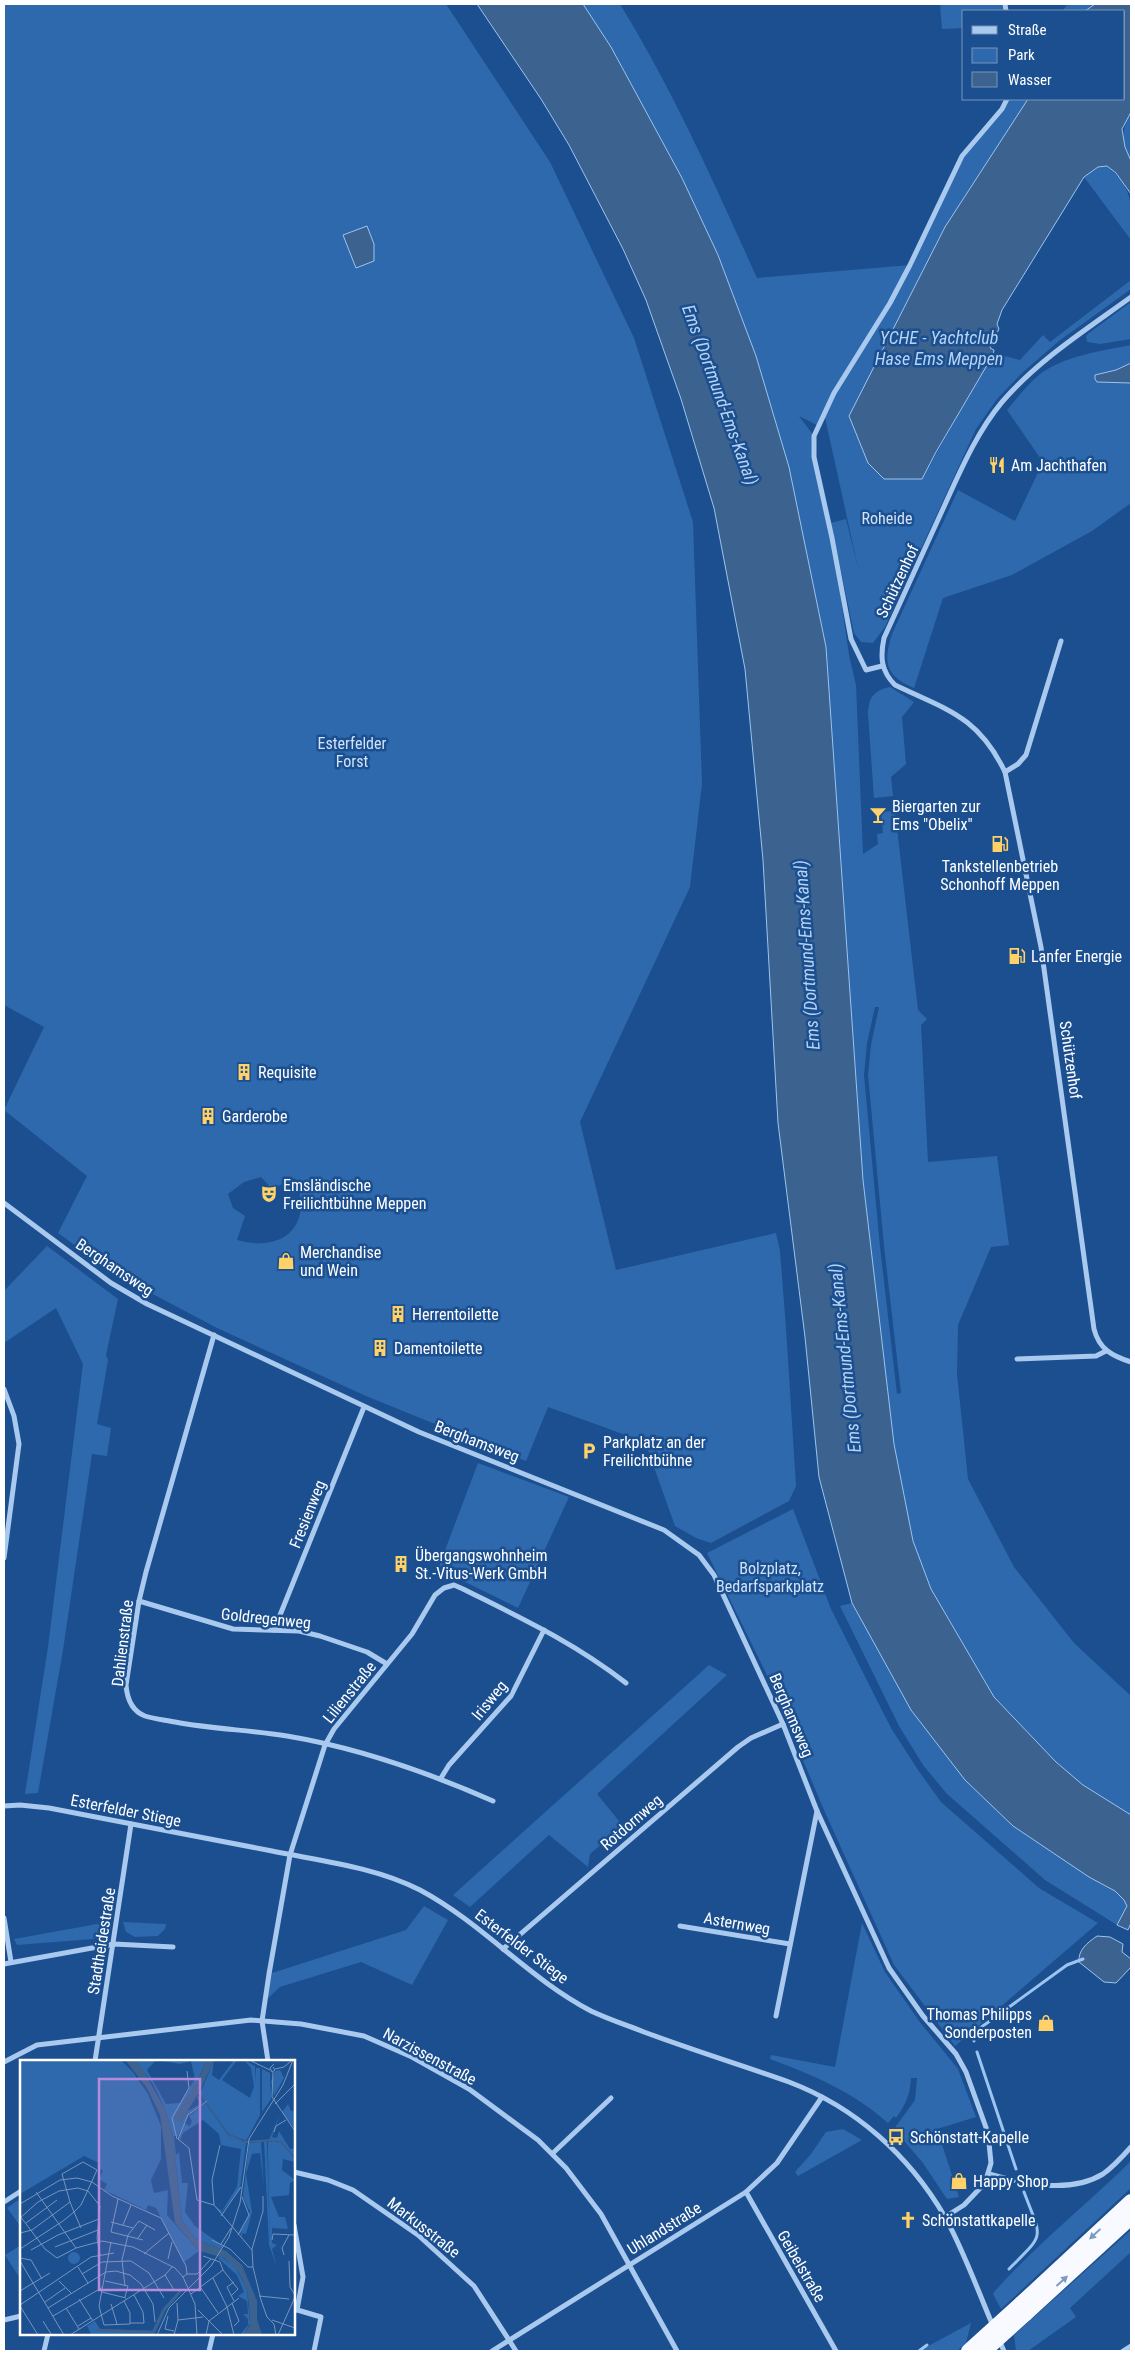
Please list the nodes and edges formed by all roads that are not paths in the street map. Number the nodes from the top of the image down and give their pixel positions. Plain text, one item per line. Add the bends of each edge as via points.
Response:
1 (1006, 100) edge
2 (1131, 297) edge
3 (1061, 641) dead end
4 (882, 666) junction
5 (1005, 772) junction
6 (4, 1203) edge
7 (214, 1336) junction
8 (1106, 1351) junction
9 (1017, 1360) dead end
10 (1131, 1362) edge
11 (4, 1389) edge
12 (364, 1408) junction
13 (4, 1558) edge
14 (139, 1601) junction
15 (274, 1630) junction
16 (544, 1630) junction
17 (387, 1664) junction
18 (626, 1683) dead end
19 (783, 1724) junction
20 (325, 1745) junction
21 (441, 1778) junction
22 (493, 1801) dead end
23 (4, 1806) edge
24 (817, 1811) junction
25 (131, 1824) junction
26 (290, 1855) junction
27 (4, 1918) edge
28 (680, 1926) dead end
29 (114, 1944) junction
30 (790, 1944) junction
31 (173, 1947) dead end
32 (503, 1949) junction
33 (11, 1962) junction
34 (4, 1964) edge
35 (776, 2016) dead end
36 (262, 2021) junction
37 (99, 2037) junction
38 (95, 2060) edge
39 (268, 2060) edge
40 (4, 2062) edge
41 (822, 2097) junction
42 (612, 2098) dead end
43 (1131, 2147) edge
44 (553, 2154) junction
45 (295, 2172) edge
46 (989, 2174) junction
47 (20, 2192) edge
48 (746, 2192) junction
49 (4, 2202) edge
50 (1131, 2202) edge
51 (945, 2217) junction
52 (1131, 2218) edge
53 (295, 2232) edge
54 (629, 2264) junction
55 (296, 2309) edge
56 (1023, 2309) junction
57 (20, 2316) edge
58 (4, 2320) edge
59 (48, 2335) edge
60 (213, 2335) edge
61 (510, 2340) junction
62 (1131, 2346) edge
63 (44, 2351) edge
64 (209, 2351) edge
65 (314, 2351) edge
66 (492, 2351) edge
67 (516, 2351) edge
68 (677, 2351) edge
69 (836, 2351) edge
70 (968, 2351) edge
71 (985, 2351) edge
72 (1004, 2351) edge
73 (1123, 2351) edge

1 - 4 street via 962,156 910,265 830,400 814,436 814,457 851,639 866,670
2 - 4 street, Schützenhof via 1027,376 981,432 884,638
3 - 5 street via 1026,755
4 - 5 street, Schützenhof via 895,685 960,715 992,747
5 - 8 street, Schützenhof via 1041,947 1094,1329 1096,1339
6 - 7 street, Berghamsweg via 111,1283
7 - 12 street, Berghamsweg
7 - 14 street, Dahlienstraße
8 - 9 street via 1096,1356
8 - 10 street
11 - 13 street via 14,1416 19,1444
12 - 15 street, Fresienweg
12 - 19 street, Berghamsweg via 640,1518 682,1541 706,1562 714,1575
14 - 15 street, Goldregenweg via 208,1624 233,1629
14 - 20 street, Dahlienstraße via 126,1685 133,1707 139,1713 197,1726 272,1734
15 - 17 street, Goldregenweg via 320,1636 367,1652
16 - 17 street, Lilienstraße via 454,1585 435,1595 416,1629
16 - 18 street, Lilienstraße via 593,1658
16 - 21 street, Irisweg via 508,1700
17 - 20 street, Lilienstraße via 334,1729
19 - 24 street, Berghamsweg
19 - 32 street, Rotdornweg via 738,1746
20 - 21 street, Dahlienstraße via 348,1748
20 - 26 street, Lilienstraße
21 - 22 street, Dahlienstraße
23 - 25 street, Esterfelder Stiege via 32,1806
24 - 30 street
24 - 46 street, Berghamsweg via 889,1968 923,2016 956,2054 966,2072 988,2133
25 - 26 street, Esterfelder Stiege
25 - 29 street, Stadtheidestraße
26 - 32 street, Esterfelder Stiege via 387,1876 451,1908
26 - 36 street, Lilienstraße
27 - 33 street
28 - 30 street, Asternweg
29 - 31 street
29 - 33 street
29 - 37 street, Stadtheidestraße
30 - 35 street
32 - 41 street, Esterfelder Stiege via 537,1977 590,2010
33 - 34 street
36 - 37 street, Narzissenstraße
36 - 39 street, Lilienstraße
36 - 44 street, Narzissenstraße via 301,2024 364,2036 412,2057 469,2089
37 - 38 street, Stadtheidestraße
37 - 40 street, Narzissenstraße via 37,2045
41 - 48 street, Uhlandstraße via 777,2163
41 - 51 street, Esterfelder Stiege via 849,2112 890,2146
42 - 44 street
43 - 46 street via 1103,2174 1084,2182 1056,2186
44 - 54 street, Narzissenstraße via 601,2214
45 - 61 street, Markusstraße via 353,2190 418,2235 474,2286
46 - 51 street via 986,2183 964,2205
47 - 49 street
48 - 54 street, Uhlandstraße
48 - 69 street, Geibelstraße
50 -> 56 highway
51 - 72 street, Esterfelder Stiege
56 -> 52 highway
53 - 55 street via 303,2277
54 - 61 street, Uhlandstraße
54 - 68 street, Narzissenstraße
55 - 65 street via 321,2318
56 - 70 highway, bridge
56 - 71 highway, bridge
57 - 58 street
59 - 63 street
60 - 64 street
61 - 66 street, Uhlandstraße
61 - 67 street, Markusstraße
62 - 73 street

